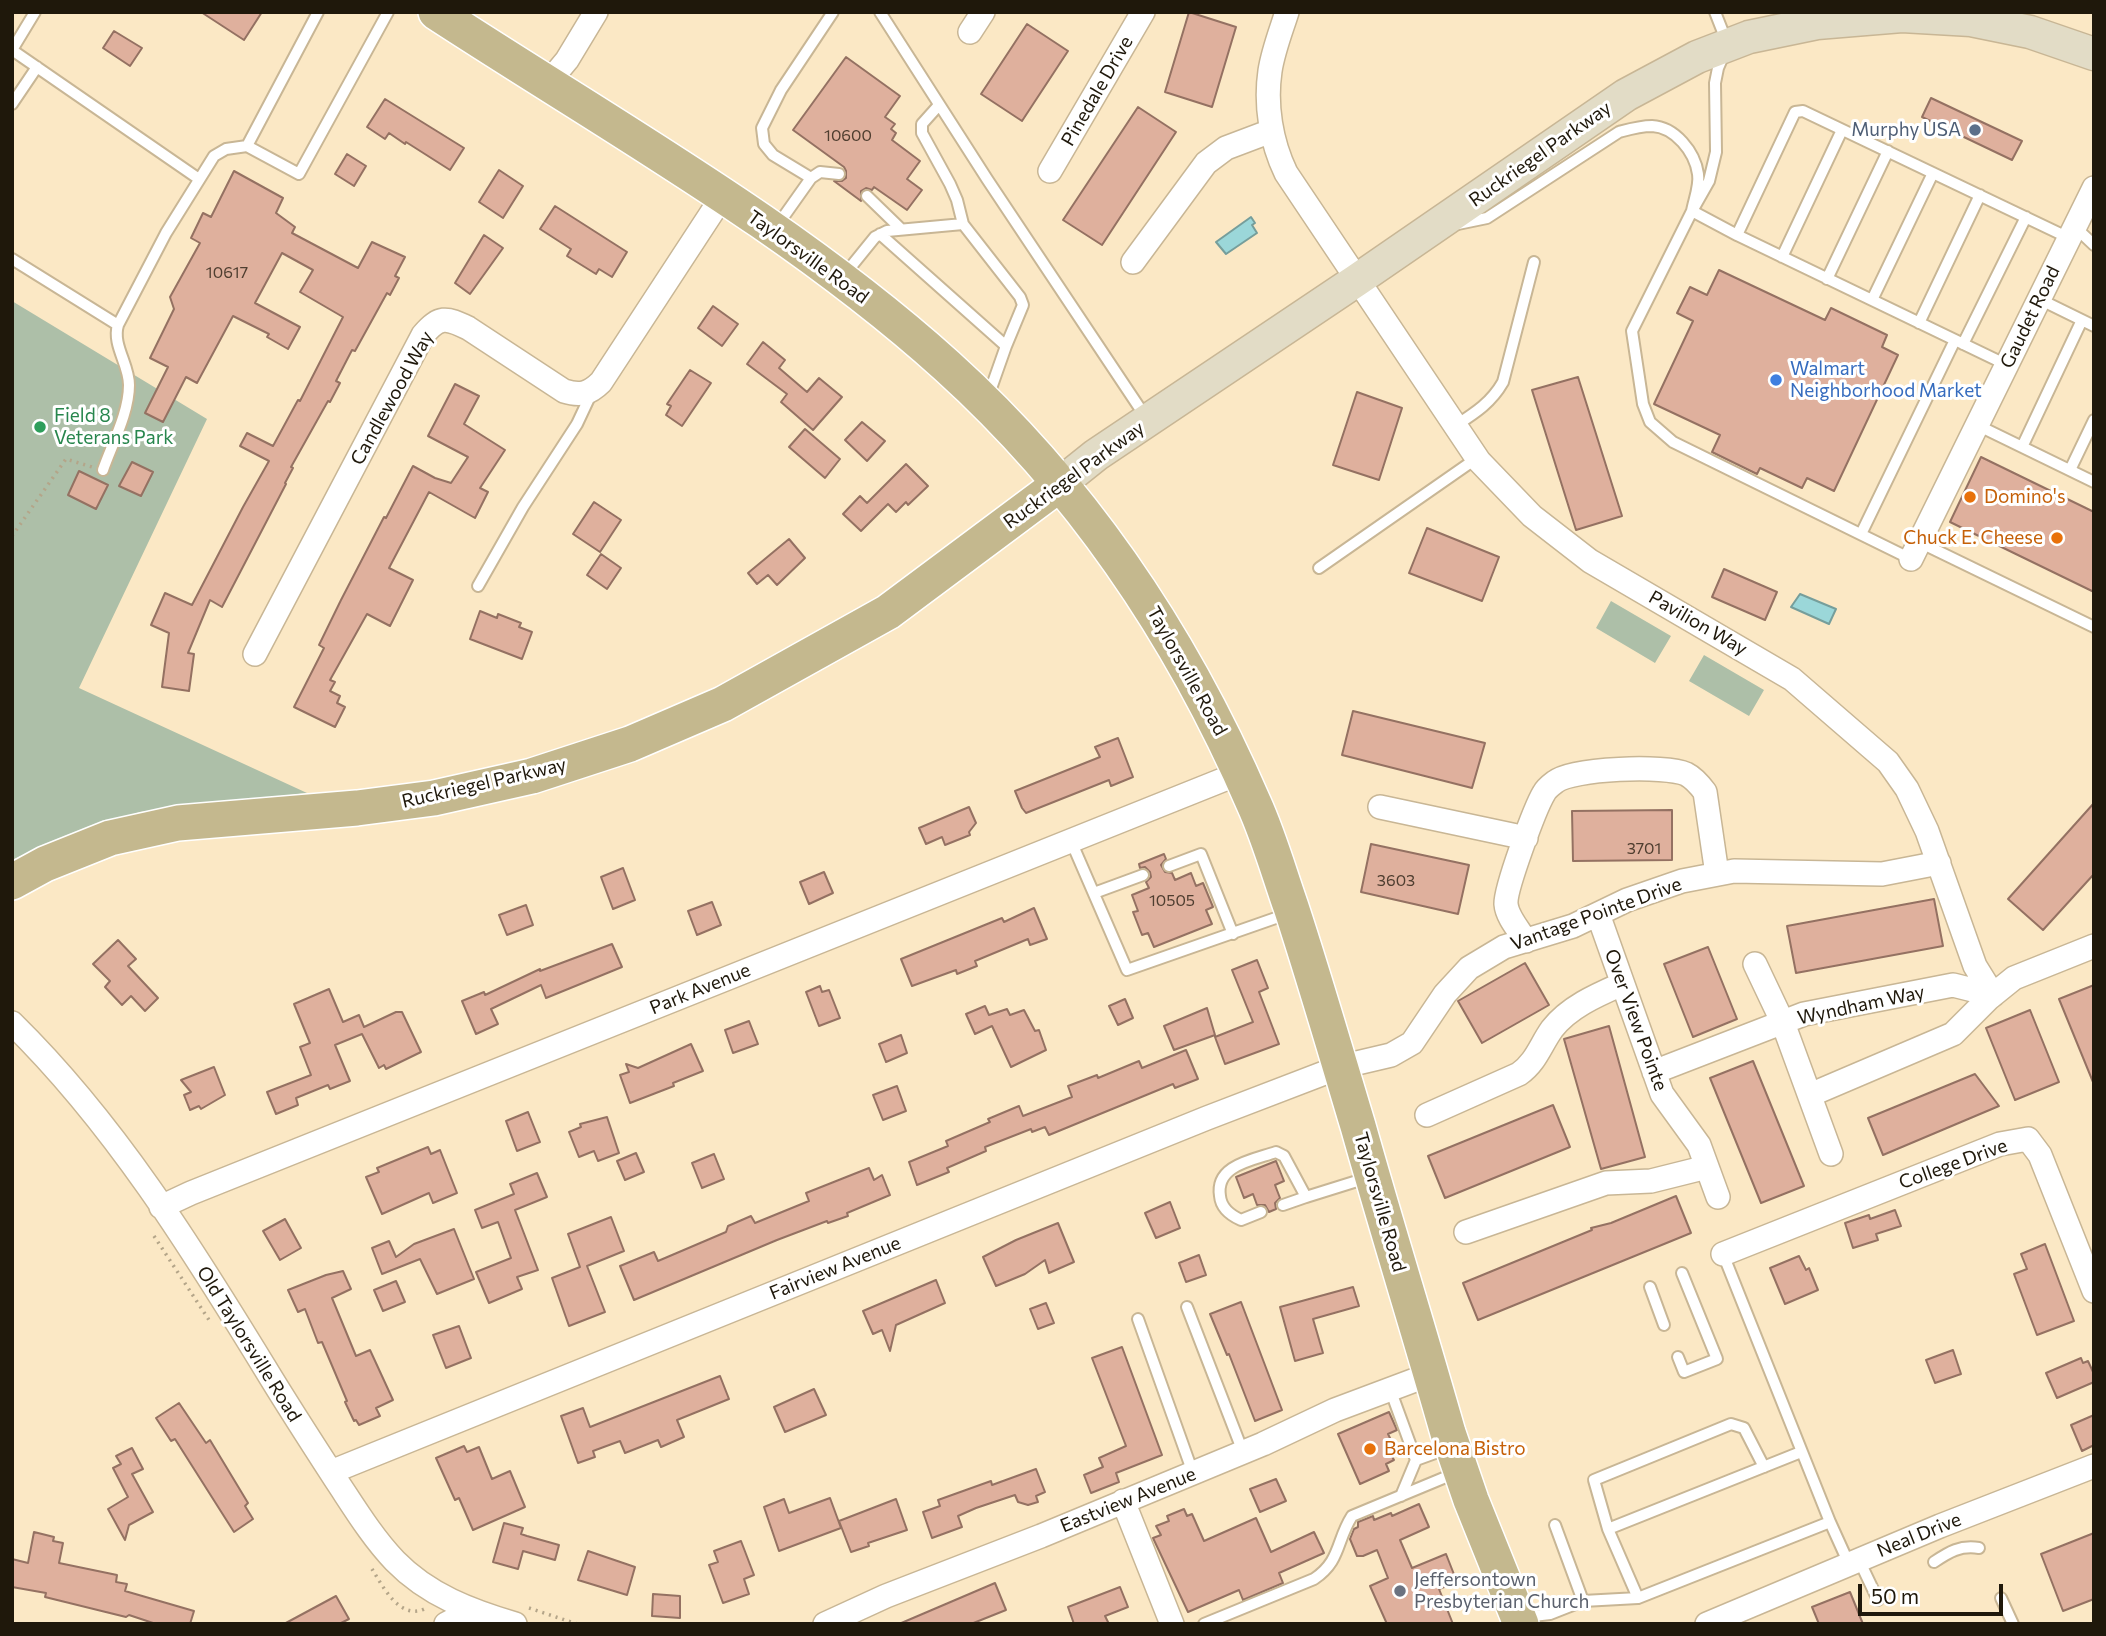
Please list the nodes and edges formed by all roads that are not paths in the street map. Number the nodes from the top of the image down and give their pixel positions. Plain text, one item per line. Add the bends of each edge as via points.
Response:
1 (35, 12) edge
2 (318, 12) edge
3 (388, 12) edge
4 (436, 12) edge
5 (596, 12) edge
6 (833, 12) edge
7 (880, 12) edge
8 (983, 12) edge
9 (1143, 12) edge
10 (1287, 12) edge
11 (1715, 12) edge
12 (1865, 15) edge
13 (1969, 16) edge
14 (970, 32) dead end
15 (1728, 45) junction
16 (2094, 54) edge
17 (37, 67) junction
18 (547, 84) junction
19 (12, 104) edge
20 (939, 105) junction
21 (1842, 130) junction
22 (1272, 131) junction
23 (247, 146) junction
24 (1888, 151) junction
25 (1050, 171) dead end
26 (1933, 173) junction
27 (839, 174) dead end
28 (811, 178) junction
29 (199, 179) junction
30 (2094, 188) edge
31 (1980, 195) junction
32 (867, 196) dead end
33 (722, 197) junction
34 (1692, 211) junction
35 (2026, 218) junction
36 (962, 224) junction
37 (901, 229) junction
38 (1431, 229) junction
39 (773, 231) junction
40 (2072, 232) junction
41 (880, 234) junction
42 (1737, 235) junction
43 (2094, 245) edge
44 (1782, 257) junction
45 (12, 258) edge
46 (1133, 262) dead end
47 (1534, 262) dead end
48 (841, 279) junction
49 (1827, 279) junction
50 (1357, 280) junction
51 (2039, 299) junction
52 (1872, 300) junction
53 (2082, 320) junction
54 (1919, 323) junction
55 (118, 325) junction
56 (2094, 326) edge
57 (1959, 342) junction
58 (1006, 346) junction
59 (2007, 365) junction
60 (593, 390) junction
61 (986, 403) junction
62 (2094, 420) edge
63 (1149, 421) junction
64 (1977, 425) junction
65 (1455, 426) junction
66 (2022, 447) junction
67 (1477, 458) junction
68 (103, 470) road end
69 (2070, 470) junction
70 (2094, 482) edge
71 (1061, 483) junction
72 (1861, 534) junction
73 (1915, 551) junction
74 (1318, 568) dead end
75 (478, 586) dead end
76 (2094, 627) edge
77 (255, 654) dead end
78 (1240, 773) junction
79 (1380, 807) dead end
80 (1526, 838) junction
81 (1070, 840) junction
82 (1939, 863) junction
83 (1169, 866) dead end
84 (1717, 874) junction
85 (1143, 875) dead end
86 (12, 882) edge
87 (1094, 893) junction
88 (1292, 912) junction
89 (1598, 914) junction
90 (1233, 934) junction
91 (1526, 941) junction
92 (2094, 946) edge
93 (1755, 964) dead end
94 (1622, 984) junction
95 (1993, 995) junction
96 (12, 1023) edge
97 (1783, 1023) junction
98 (1340, 1067) junction
99 (1654, 1072) junction
100 (1810, 1095) junction
101 (1426, 1115) dead end
102 (1831, 1154) dead end
103 (1707, 1167) junction
104 (1372, 1176) junction
105 (1306, 1197) junction
106 (1718, 1197) dead end
107 (1283, 1205) dead end
108 (162, 1207) junction
109 (1261, 1212) dead end
110 (1466, 1232) dead end
111 (1723, 1254) joint
112 (1682, 1273) dead end
113 (1650, 1287) dead end
114 (2094, 1291) edge
115 (1187, 1307) dead end
116 (1138, 1319) dead end
117 (1664, 1325) dead end
118 (1678, 1357) dead end
119 (1431, 1374) junction
120 (1391, 1389) junction
121 (1243, 1452) junction
122 (1801, 1452) junction
123 (1457, 1459) junction
124 (1416, 1460) junction
125 (2094, 1466) edge
126 (1764, 1467) junction
127 (331, 1472) junction
128 (1193, 1473) junction
129 (1401, 1496) junction
130 (1123, 1501) junction
131 (1830, 1522) junction
132 (1555, 1525) dead end
133 (1940, 1526) junction
134 (1608, 1530) junction
135 (1979, 1548) dead end
136 (1951, 1551) junction
137 (1854, 1562) junction
138 (1934, 1562) dead end
139 (1638, 1598) junction
140 (2001, 1598) dead end
141 (1878, 1600) dead end
142 (1583, 1601) junction
143 (471, 1611) junction
144 (1520, 1621) edge
145 (1721, 1621) edge
146 (446, 1624) edge
147 (515, 1624) edge
148 (825, 1624) edge
149 (1172, 1624) edge
150 (1204, 1624) edge
151 (2013, 1624) edge

1 - 17 lane via 12,50
2 - 23 lane
3 - 23 lane via 299,174
4 - 18 main road, Taylorsville Road
5 - 18 street
6 - 28 lane via 781,90 762,128 764,144 773,155
7 - 20 lane
8 - 14 street
9 - 25 street, Pinedale Drive
10 - 22 street, Pavilion Way via 1270,71
11 - 15 lane
12 - 13 main road, Ruckriegel Parkway
12 - 15 main road, Ruckriegel Parkway
13 - 16 main road, Ruckriegel Parkway via 2011,24
15 - 34 lane via 1715,83 1716,152 1709,181
15 - 38 main road, Ruckriegel Parkway via 1651,79
17 - 19 lane
17 - 29 lane
18 - 33 main road, Taylorsville Road
20 - 36 lane via 922,124 922,133 950,184
20 - 63 lane
21 - 24 lane
21 - 42 lane via 1803,111 1795,112
21 - 44 lane
22 - 46 street via 1226,148 1206,163
22 - 50 street, Pavilion Way via 1286,173
23 - 29 lane via 217,153
24 - 26 lane
24 - 49 lane
26 - 31 lane
26 - 52 lane
27 - 28 lane via 820,172
28 - 39 lane
29 - 55 lane
30 - 40 street, Gaudet Road
31 - 35 lane
31 - 54 lane
32 - 37 lane
33 - 39 main road, Taylorsville Road
33 - 60 street
34 - 38 lane via 1699,177 1690,151 1666,130 1635,127 1619,132 1487,218
34 - 42 lane
34 - 72 lane via 1632,331 1650,422 1673,442
35 - 40 lane
35 - 57 lane
36 - 37 lane
36 - 58 lane via 1023,305
37 - 41 lane
38 - 50 main road, Ruckriegel Parkway
39 - 48 main road, Taylorsville Road
40 - 43 lane
40 - 51 street, Gaudet Road
41 - 48 lane
41 - 58 lane
42 - 44 lane
44 - 49 lane
45 - 55 lane
47 - 65 lane via 1503,382 1485,406
48 - 61 main road, Taylorsville Road via 925,346
49 - 52 lane
50 - 63 main road, Ruckriegel Parkway
50 - 65 street, Pavilion Way
51 - 53 lane
51 - 59 street, Gaudet Road
52 - 54 lane
53 - 56 lane
53 - 66 lane
54 - 57 lane
55 - 68 lane via 128,392
57 - 59 lane
57 - 72 lane
58 - 61 lane
59 - 64 street, Gaudet Road
60 - 75 lane
60 - 77 street, Candlewood Way via 564,391 451,319 433,323
61 - 71 main road, Taylorsville Road
62 - 69 lane
63 - 71 main road, Ruckriegel Parkway
64 - 66 lane
64 - 73 street, Gaudet Road
65 - 67 street, Pavilion Way
66 - 69 lane
67 - 74 lane
67 - 82 street, Pavilion Way via 1532,516 1590,561 1765,661 1866,740 1907,789
69 - 70 lane
71 - 78 main road, Taylorsville Road via 1098,528 1158,617
71 - 86 main road, Ruckriegel Parkway via 888,612 723,704 630,744 532,776 434,798 178,823 110,838
72 - 73 lane
73 - 76 lane
78 - 81 street, Park Avenue
78 - 88 main road, Taylorsville Road
79 - 80 street
80 - 84 street via 1545,791 1558,779 1650,768 1684,773 1704,792
80 - 91 street via 1506,904
81 - 87 lane
81 - 108 street, Park Avenue
82 - 84 street, Vantage Pointe Drive via 1882,874
82 - 95 street, Pavilion Way via 1975,966
83 - 90 lane via 1201,854
84 - 89 street, Vantage Pointe Drive via 1682,881
85 - 87 lane
87 - 90 lane via 1127,970
88 - 90 lane
88 - 98 main road, Taylorsville Road
89 - 91 street, Vantage Pointe Drive
89 - 94 street, Over View Pointe
91 - 98 street, Vantage Pointe Drive via 1504,947 1469,968 1412,1043 1391,1055
92 - 95 street via 2014,978
93 - 97 street
94 - 99 street, Over View Pointe
94 - 101 street via 1565,1014 1530,1066 1519,1074
95 - 97 street, Wyndham Way via 1953,985 1804,1014
95 - 100 street via 1953,1034
96 - 108 street, Old Taylorsville Road via 67,1079
97 - 99 street, Wyndham Way
97 - 100 street
98 - 104 main road, Taylorsville Road
98 - 127 street, Fairview Avenue
99 - 103 street, Over View Pointe via 1662,1094 1699,1145
100 - 102 street
103 - 106 street, Over View Pointe
103 - 110 street via 1651,1181 1606,1182
104 - 105 lane
104 - 119 main road, Taylorsville Road
105 - 107 lane
105 - 109 lane via 1284,1156 1276,1152 1230,1168 1218,1187 1221,1203 1241,1220
108 - 127 street, Old Taylorsville Road
111 - 114 street, College Drive via 2000,1144 2028,1139 2040,1155
111 - 122 lane
112 - 118 lane via 1717,1359 1684,1372
113 - 117 lane
115 - 121 lane
116 - 128 lane
119 - 120 street, Eastview Avenue
119 - 123 main road, Taylorsville Road
120 - 121 street, Eastview Avenue
120 - 124 lane
121 - 128 street, Eastview Avenue
122 - 126 lane
122 - 131 lane
123 - 124 lane
123 - 129 lane
123 - 144 main road, Taylorsville Road
124 - 129 lane
125 - 133 street, Neal Drive
126 - 134 lane
126 - 134 lane via 1744,1428 1731,1424 1594,1480
127 - 143 street, Old Taylorsville Road via 394,1560 419,1582
128 - 130 street, Eastview Avenue
129 - 150 lane via 1352,1516 1327,1570
130 - 148 street, Eastview Avenue
130 - 149 street
131 - 137 lane
131 - 139 lane
132 - 142 lane
133 - 136 lane
133 - 137 street, Neal Drive
134 - 139 lane
135 - 136 lane
136 - 138 lane
137 - 141 lane
137 - 145 street, Neal Drive
139 - 142 lane
140 - 151 lane
142 - 144 lane
143 - 146 street
143 - 147 street, Old Taylorsville Road

